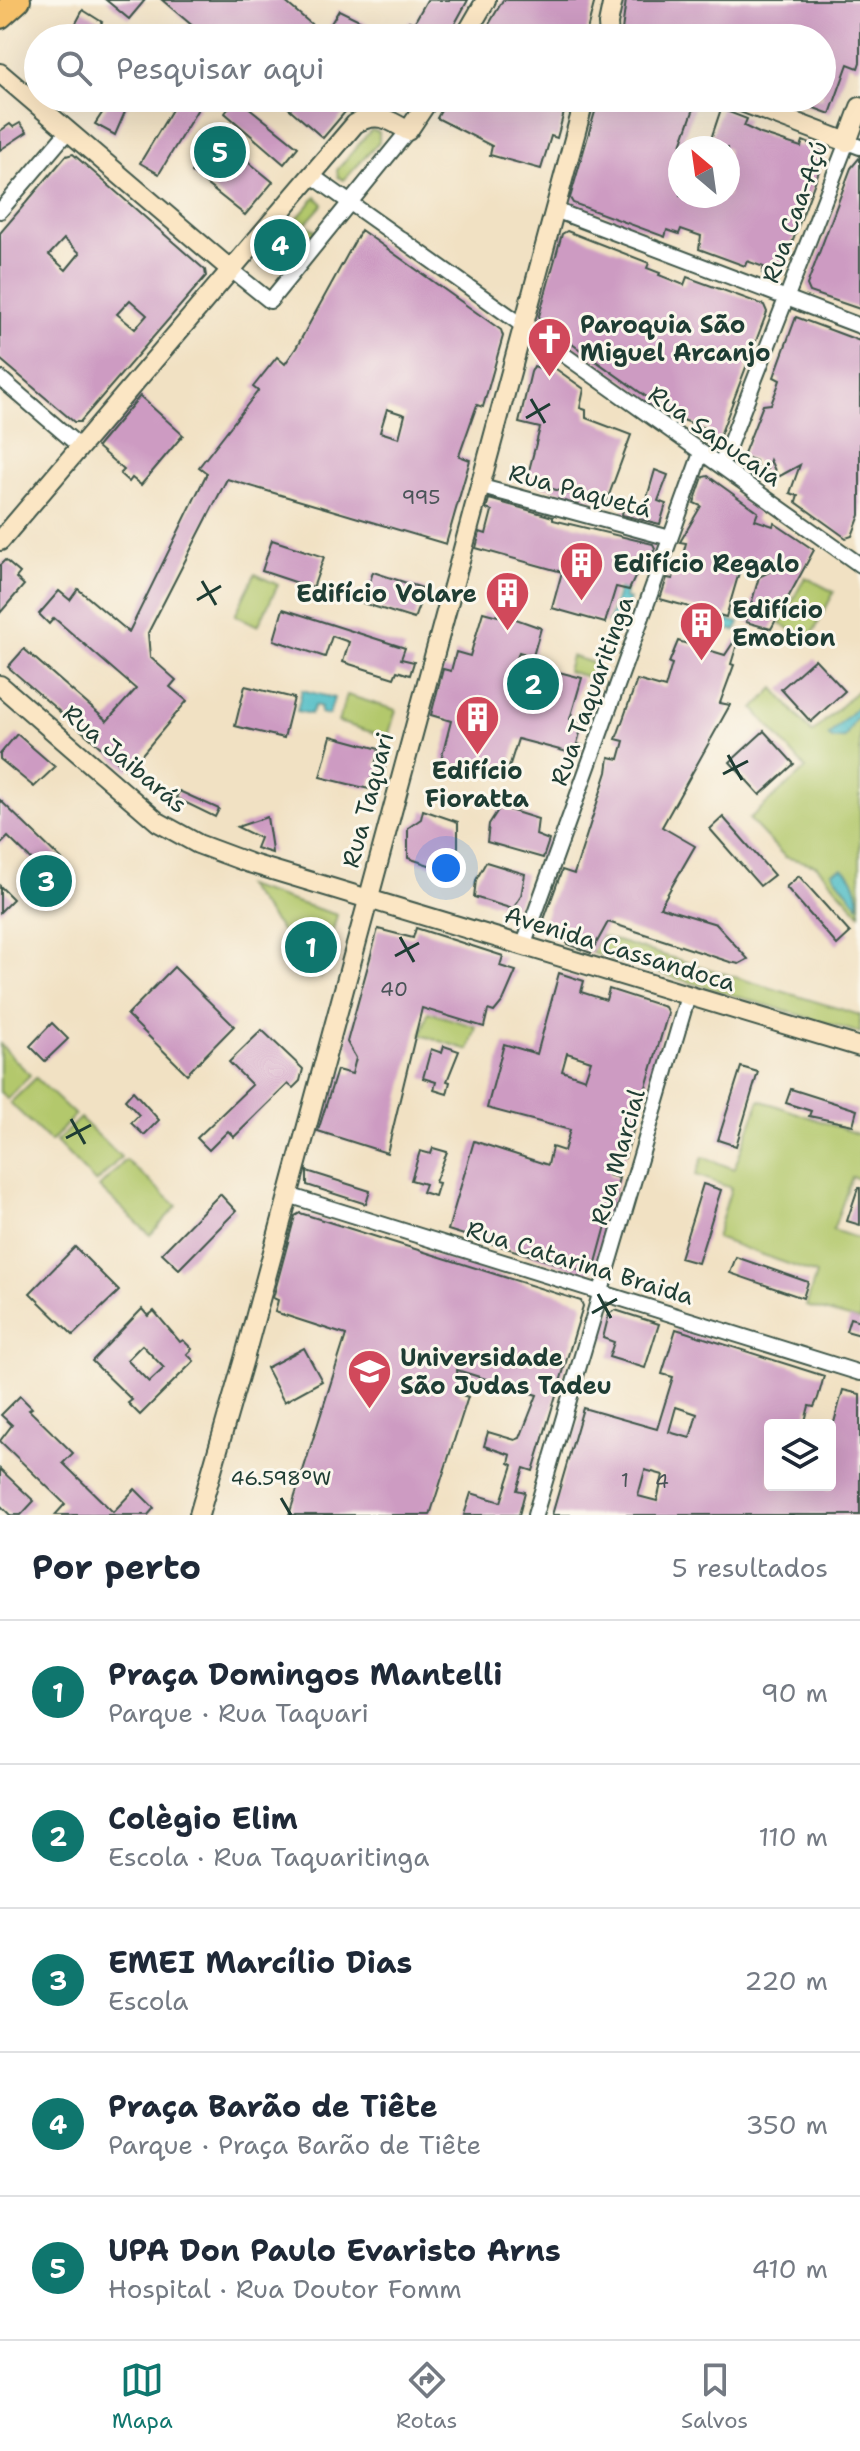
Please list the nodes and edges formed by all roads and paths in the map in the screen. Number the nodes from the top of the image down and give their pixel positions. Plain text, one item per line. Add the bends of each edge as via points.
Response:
1 (18, 0) edge
2 (486, 0) edge
3 (613, 0) edge
4 (0, 16) edge
5 (472, 24) edge
6 (608, 24) edge
7 (0, 73) edge
8 (24, 93) edge
9 (860, 107) edge
10 (46, 112) edge
11 (421, 112) edge
12 (581, 112) edge
13 (767, 112) edge
14 (68, 131) junction
15 (408, 131) junction
16 (853, 145) edge
17 (311, 175) junction
18 (350, 203) junction
19 (555, 210) junction
20 (0, 211) edge
21 (230, 269) junction
22 (788, 299) junction
23 (522, 326) junction
24 (860, 326) edge
25 (0, 378) edge
26 (79, 446) junction
27 (701, 453) junction
28 (721, 466) junction
29 (478, 486) junction
30 (670, 538) junction
31 (0, 541) edge
32 (859, 562) edge
33 (0, 685) edge
34 (367, 896) junction
35 (524, 944) junction
36 (688, 996) junction
37 (860, 1047) edge
38 (288, 1195) junction
39 (601, 1292) junction
40 (860, 1373) edge
41 (199, 1515) edge
42 (535, 1515) edge

1 - 4 highway
2 - 5 street
3 - 6 street
7 - 8 street
9 - 16 street, Rua Caa-Açú
10 - 14 street
11 - 15 street
12 - 19 street, Rua Taquari
13 - 16 street
14 - 20 street
14 - 21 street
15 - 17 street via 383,117 365,118
15 - 18 street
16 - 22 street, Rua Caa-Açú
17 - 18 street, Rua Sapucaia
17 - 21 street
18 - 21 street via 270,301
18 - 23 street, Rua Sapucaia
19 - 22 street
19 - 23 street, Rua Taquari
21 - 26 street
22 - 24 street
22 - 28 street, Rua Caa-Açú
23 - 27 street, Rua Sapucaia
23 - 29 street, Rua Taquari
25 - 26 street
26 - 31 street
27 - 28 street, Rua Sapucaia
27 - 30 street, Rua Taquaritinga
28 - 32 street, Rua Sapucaia
29 - 30 street, Rua Paquetá
29 - 34 street, Rua Taquari
30 - 35 street, Rua Taquaritinga
33 - 34 street, Rua Jaibarás via 177,834 249,863
34 - 35 street, Avenida Cassandoca
34 - 38 street, Rua Taquari
35 - 36 street, Avenida Cassandoca
36 - 37 street, Avenida Cassandoca
36 - 39 street, Rua Marcial
38 - 39 street, Rua Catarina Braida
38 - 41 street, Rua Taquari
39 - 40 street, Rua Catarina Braida
39 - 42 street, Rua Marcial

